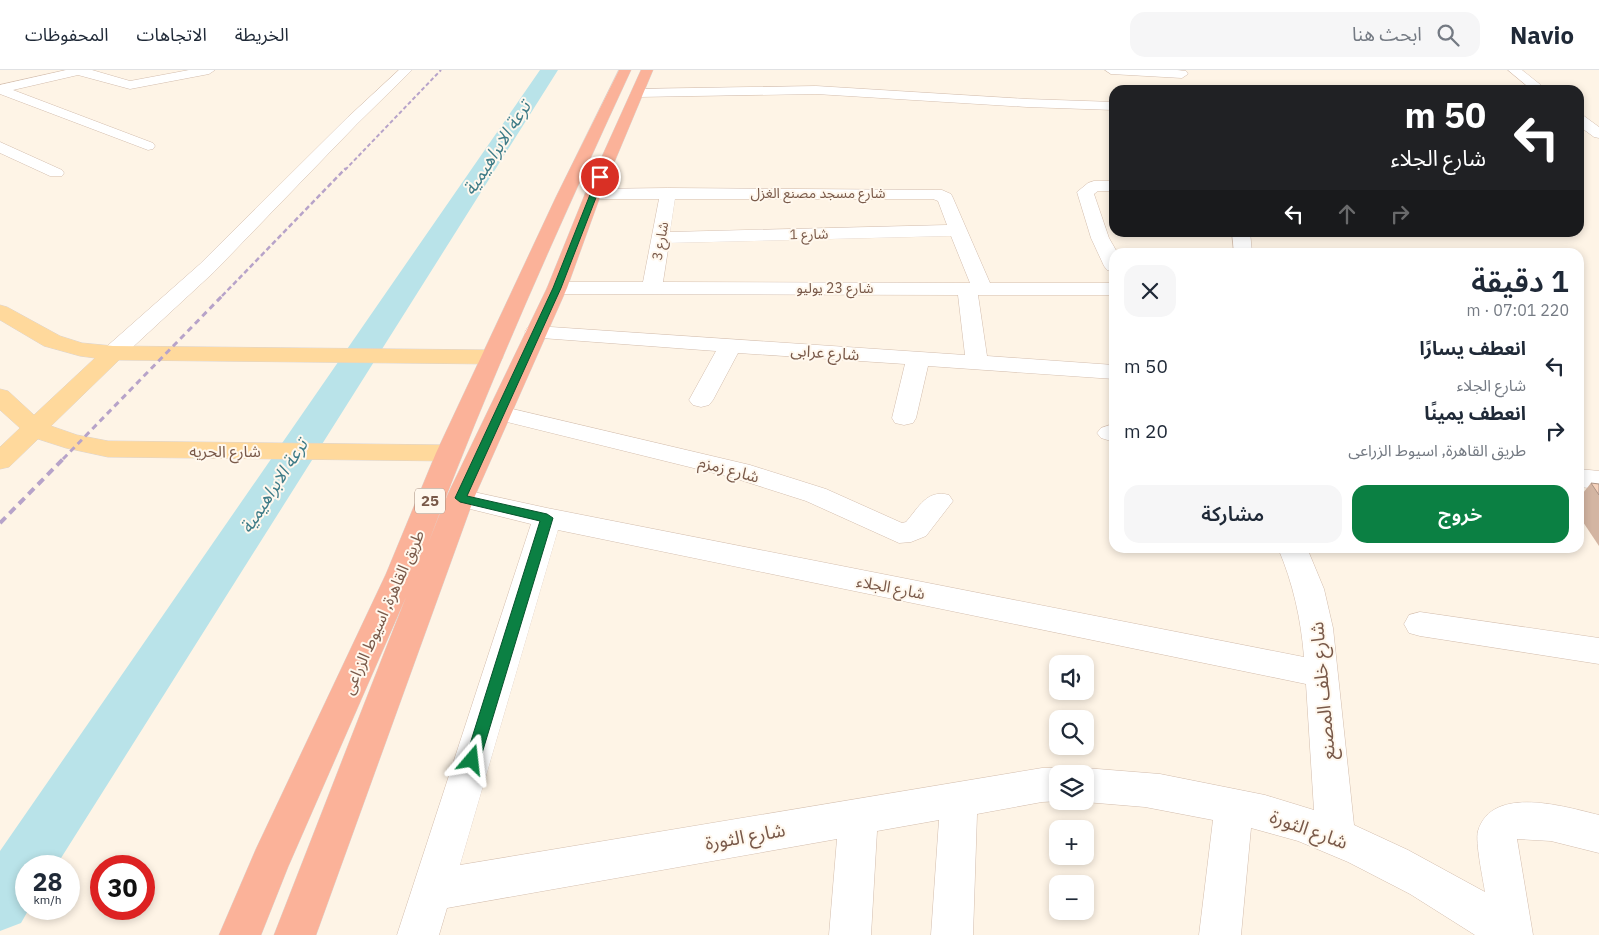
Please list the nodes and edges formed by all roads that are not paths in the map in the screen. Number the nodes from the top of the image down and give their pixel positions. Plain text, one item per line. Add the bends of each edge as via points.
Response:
1 (80, 70) edge
2 (209, 70) edge
3 (406, 70) edge
4 (1110, 70) edge
5 (1514, 70) edge
6 (1182, 76) edge
7 (637, 78) edge
8 (1534, 85) edge
9 (0, 89) edge
10 (1109, 106) edge
11 (1028, 108) junction
12 (1087, 118) dead end
13 (1584, 123) edge
14 (1599, 134) edge
15 (148, 146) dead end
16 (0, 147) edge
17 (56, 173) dead end
18 (1109, 186) edge
19 (668, 193) junction
20 (593, 194) junction
21 (958, 230) junction
22 (660, 238) junction
23 (1109, 256) edge
24 (557, 288) junction
25 (652, 288) junction
26 (974, 288) junction
27 (1109, 289) edge
28 (0, 312) edge
29 (536, 332) junction
30 (730, 346) junction
31 (114, 353) junction
32 (492, 358) junction
33 (918, 358) junction
34 (977, 362) junction
35 (1109, 372) edge
36 (0, 396) edge
37 (701, 400) dead end
38 (500, 413) junction
39 (904, 418) dead end
40 (35, 428) junction
41 (449, 453) junction
42 (0, 461) edge
43 (1584, 478) edge
44 (1599, 480) edge
45 (460, 498) junction
46 (939, 500) dead end
47 (547, 518) junction
48 (1295, 553) edge
49 (1420, 624) dead end
50 (1599, 651) edge
51 (1322, 674) junction
52 (1049, 785) edge
53 (1094, 786) edge
54 (959, 799) junction
55 (1234, 807) junction
56 (858, 817) junction
57 (1596, 835) edge
58 (1335, 838) junction
59 (432, 890) junction
60 (240, 935) edge
61 (295, 935) edge
62 (418, 935) edge
63 (850, 935) edge
64 (952, 935) edge
65 (1220, 935) edge
66 (1512, 935) edge

1 - 2 street via 130,85
1 - 9 street
3 - 31 street via 207,268
4 - 6 street
5 - 8 street
7 - 11 street via 842,101
7 - 20 highway, طريق القاهرة, اسيوط الزراعى / 25
7 - 32 highway, طريق القاهرة, اسيوط الزراعى / 25 via 564,197
9 - 15 street
10 - 11 street
11 - 12 street
13 - 14 street
16 - 17 street
18 - 23 street via 1094,186 1085,192 1097,231
19 - 20 street, شارع مسجد مصنع الغزل
19 - 21 street, شارع مسجد مصنع الغزل via 930,193 945,198
19 - 22 street, شارع 3
20 - 24 highway, طريق القاهرة, اسيوط الزراعى / 25
21 - 22 street, شارع 1
21 - 26 street, شارع مسجد مصنع الغزل
22 - 25 street, شارع 3
24 - 25 street, شارع 23 يوليو
24 - 29 highway, طريق القاهرة, اسيوط الزراعى / 25
25 - 26 street, شارع 23 يوليو
26 - 27 street, شارع 23 يوليو
26 - 34 street, شارع مسجد مصنع الغزل
28 - 31 main road via 52,342
29 - 30 street, شارع عرابى
29 - 38 highway, طريق القاهرة, اسيوط الزراعى / 25
30 - 33 street, شارع عرابى
30 - 37 street
31 - 32 main road
31 - 40 main road
32 - 41 highway, طريق القاهرة, اسيوط الزراعى / 25
33 - 34 street, شارع عرابى
33 - 39 street
34 - 35 street, شارع عرابى
36 - 40 main road, شارع الحريه
38 - 45 highway, طريق القاهرة, اسيوط الزراعى / 25
38 - 46 street, شارع زمزم via 779,482 816,495 899,533 916,530
40 - 41 main road, شارع الحريه via 76,444 108,449
40 - 42 main road
41 - 60 highway, طريق القاهرة, اسيوط الزراعى / 25 via 401,574
43 - 44 street
45 - 47 street, شارع الجلاء
45 - 61 highway, طريق القاهرة, اسيوط الزراعى / 25
47 - 51 street, شارع الجلاء
47 - 59 street
48 - 51 street, شارع خلف المصنع via 1313,602 1320,637
49 - 50 street
51 - 58 street, شارع خلف المصنع
52 - 54 street, شارع الثورة
53 - 55 street, شارع الثورة via 1167,792
54 - 56 street, شارع الثورة
54 - 64 street
55 - 58 street, شارع الثورة via 1265,813
55 - 65 street
56 - 59 street, شارع الثورة
56 - 63 street
57 - 66 street via 1518,820 1505,824 1497,833
58 - 66 street, شارع الثورة via 1372,853 1452,896
59 - 62 street

